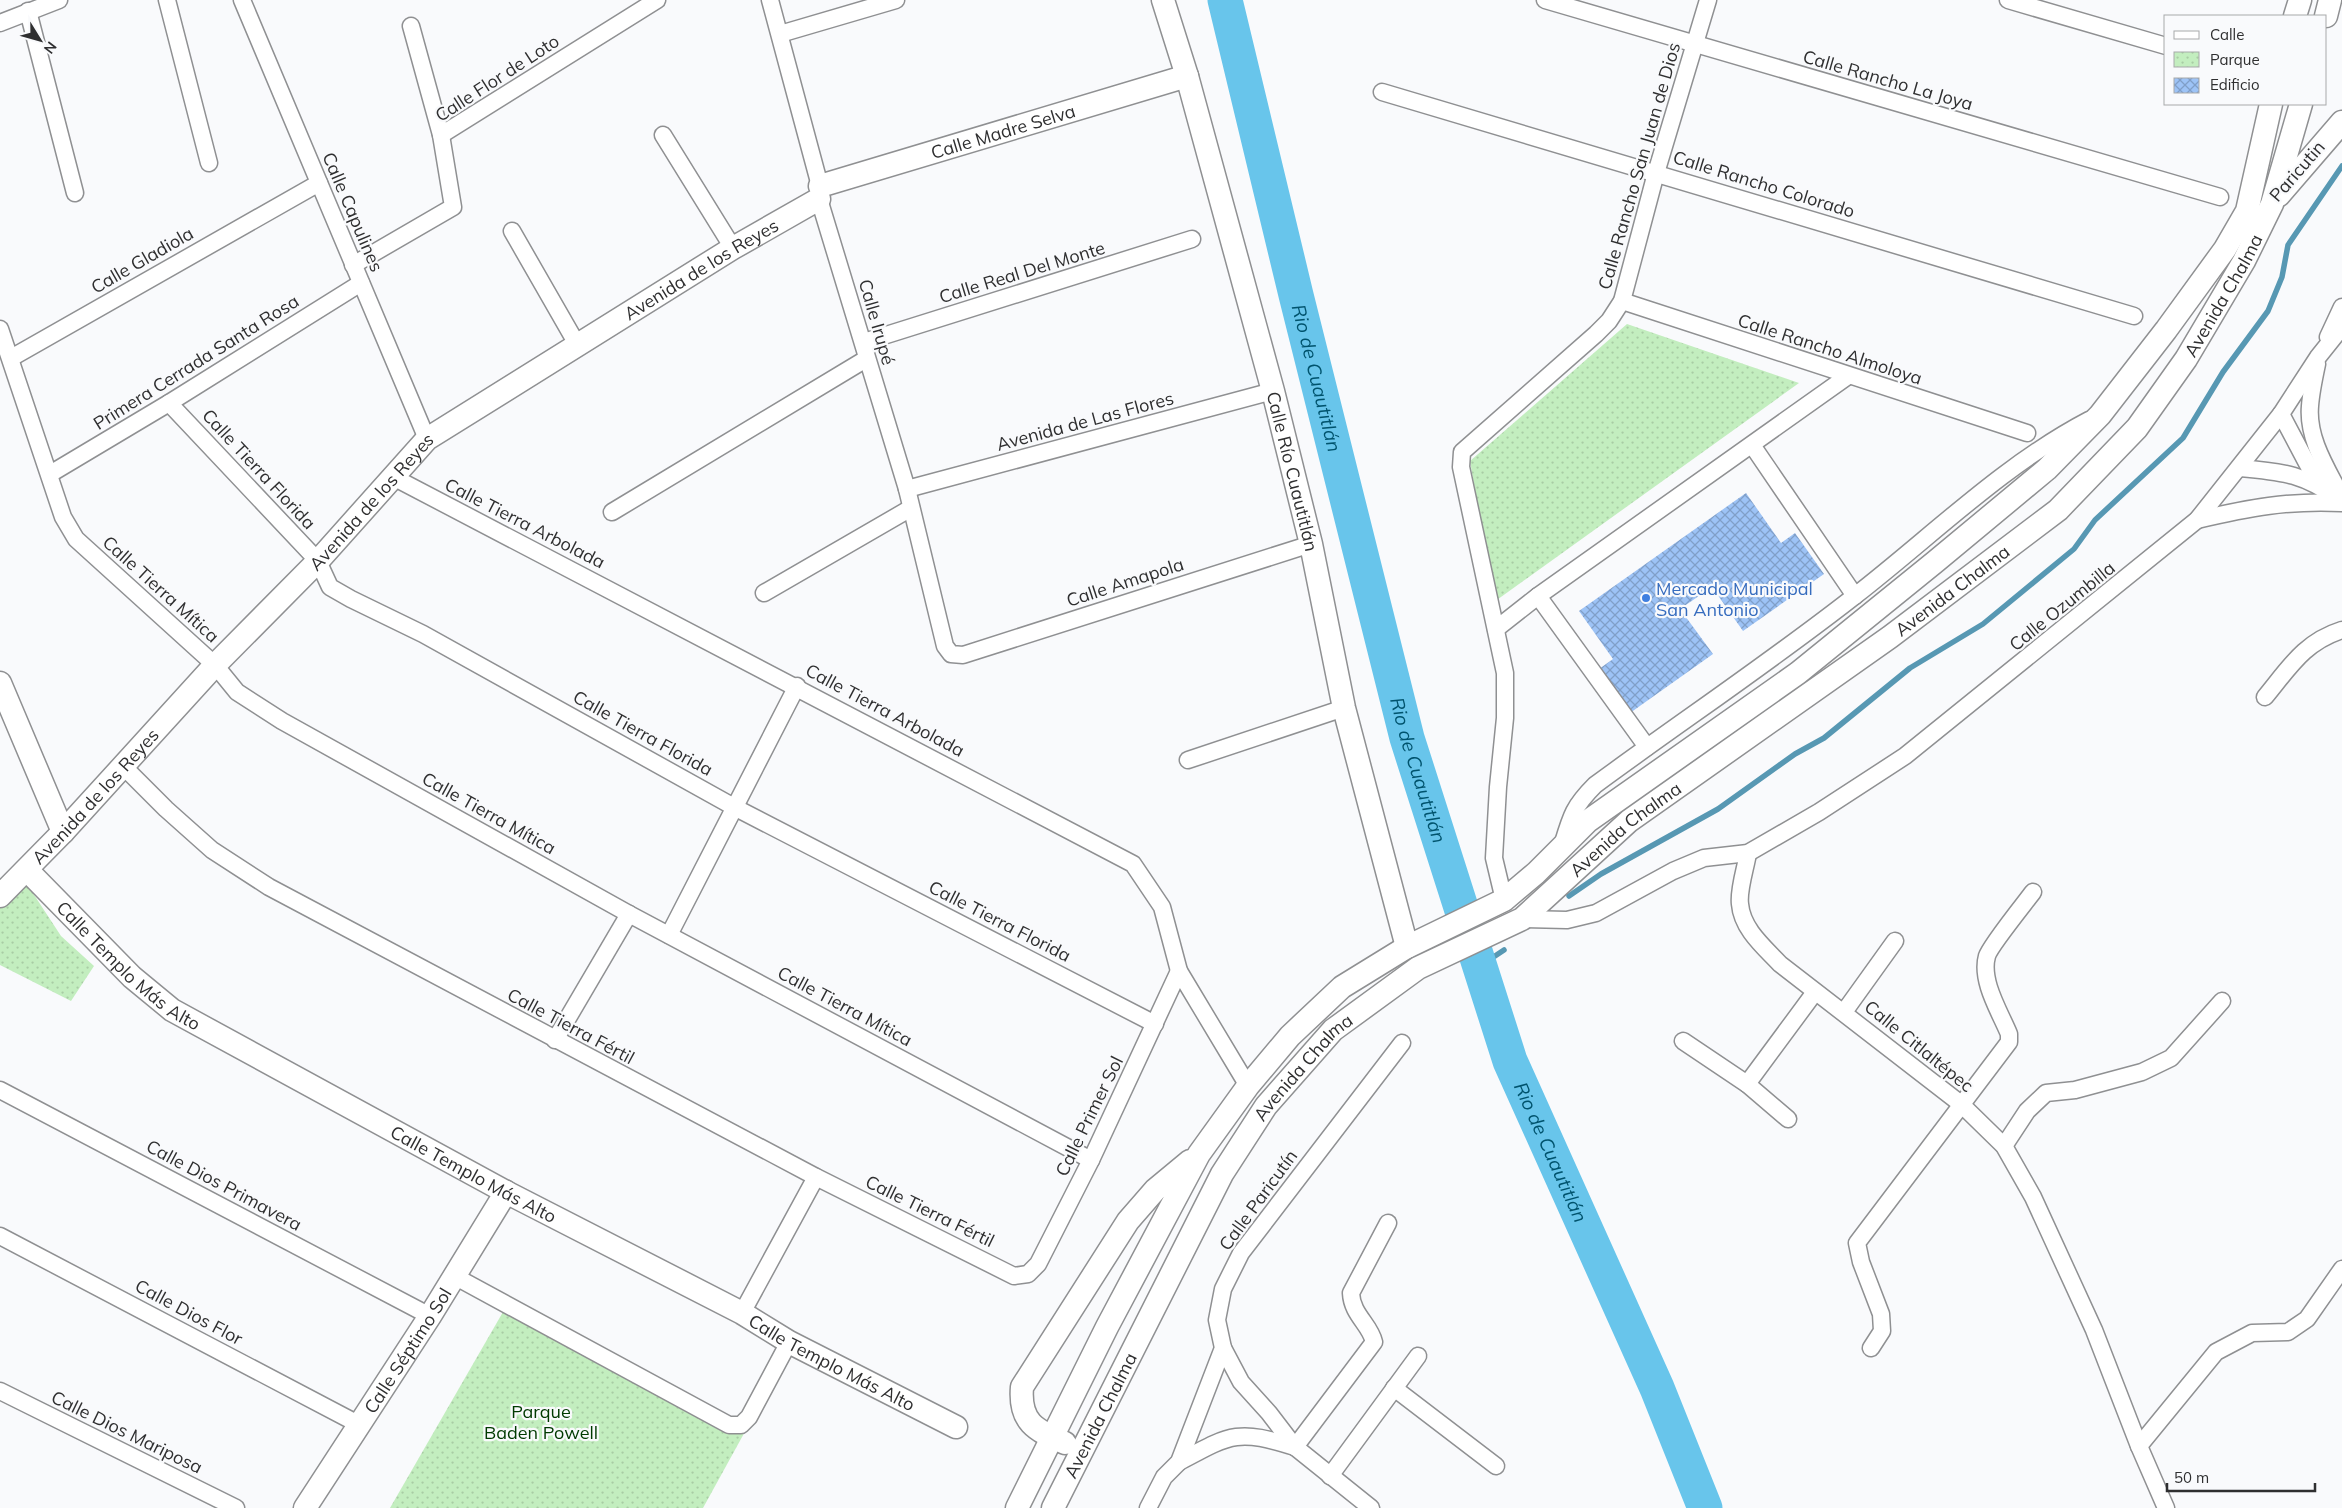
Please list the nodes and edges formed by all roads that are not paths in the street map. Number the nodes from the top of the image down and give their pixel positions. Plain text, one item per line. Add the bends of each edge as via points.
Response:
1 (60, 0) edge
2 (167, 0) edge
3 (242, 0) edge
4 (657, 0) edge
5 (770, 0) edge
6 (896, 0) edge
7 (1163, 0) edge
8 (1545, 0) edge
9 (1708, 0) edge
10 (2008, 0) edge
11 (2300, 0) edge
12 (2330, 0) edge
13 (28, 11) junction
14 (2295, 15) edge
15 (2326, 15) edge
16 (0, 23) edge
17 (412, 26) dead end
18 (780, 34) junction
19 (1696, 45) junction
20 (2164, 45) edge
21 (1187, 76) junction
22 (1382, 92) dead end
23 (2272, 105) edge
24 (2301, 105) edge
25 (2341, 125) edge
26 (441, 135) junction
27 (663, 135) dead end
28 (210, 163) dead end
29 (1656, 173) junction
30 (319, 183) junction
31 (75, 193) dead end
32 (819, 193) junction
33 (2220, 197) dead end
34 (2272, 204) junction
35 (2247, 211) junction
36 (512, 232) dead end
37 (1192, 239) dead end
38 (733, 248) junction
39 (353, 265) junction
40 (362, 283) junction
41 (1622, 301) junction
42 (2342, 307) edge
43 (2134, 316) dead end
44 (2342, 327) edge
45 (0, 329) edge
46 (864, 342) junction
47 (578, 346) junction
48 (2318, 357) junction
49 (11, 358) junction
50 (866, 359) junction
51 (1848, 376) junction
52 (1273, 391) junction
53 (169, 403) junction
54 (2281, 414) junction
55 (2100, 415) junction
56 (2027, 433) dead end
57 (427, 439) junction
58 (1752, 445) junction
59 (2240, 468) junction
60 (50, 474) junction
61 (392, 477) junction
62 (2318, 484) junction
63 (907, 489) junction
64 (2342, 500) edge
65 (911, 508) junction
66 (612, 512) dead end
67 (2197, 520) junction
68 (1311, 544) junction
69 (318, 562) junction
70 (764, 593) dead end
71 (1538, 596) junction
72 (1855, 596) junction
73 (1496, 629) junction
74 (2342, 630) edge
75 (951, 654) joint
76 (215, 665) junction
77 (0, 683) edge
78 (797, 686) junction
79 (2265, 697) dead end
80 (1344, 708) junction
81 (1647, 746) junction
82 (1188, 760) dead end
83 (122, 765) junction
84 (734, 807) junction
85 (63, 832) junction
86 (1562, 848) junction
87 (1748, 854) junction
88 (28, 870) junction
89 (2033, 892) dead end
90 (0, 896) edge
91 (1504, 900) junction
92 (629, 914) junction
93 (1530, 919) junction
94 (669, 935) junction
95 (1895, 941) dead end
96 (1407, 947) junction
97 (1179, 971) junction
98 (1815, 992) junction
99 (2222, 1001) dead end
100 (1844, 1012) junction
101 (1155, 1024) junction
102 (555, 1040) junction
103 (1683, 1041) dead end
104 (1402, 1043) dead end
105 (1747, 1084) junction
106 (1248, 1086) junction
107 (0, 1090) edge
108 (1961, 1104) junction
109 (1788, 1119) dead end
110 (2004, 1146) junction
111 (1199, 1154) junction
112 (1091, 1160) junction
113 (816, 1177) junction
114 (506, 1192) junction
115 (1388, 1223) dead end
116 (0, 1236) edge
117 (2342, 1269) edge
118 (1028, 1274) joint
119 (454, 1276) junction
120 (742, 1313) junction
121 (430, 1316) junction
122 (789, 1342) junction
123 (1223, 1348) junction
124 (1871, 1348) dead end
125 (1418, 1356) dead end
126 (1394, 1388) junction
127 (0, 1391) edge
128 (360, 1424) junction
129 (956, 1427) dead end
130 (1052, 1437) junction
131 (2139, 1446) junction
132 (1295, 1447) junction
133 (1082, 1450) junction
134 (1179, 1462) junction
135 (1496, 1466) dead end
136 (1330, 1476) junction
137 (236, 1508) edge
138 (305, 1508) edge
139 (1017, 1508) edge
140 (1053, 1508) edge
141 (1148, 1508) edge
142 (1371, 1508) edge
143 (2166, 1508) edge

1 - 13 street
2 - 28 street
3 - 30 street, Calle Capulines
4 - 26 street, Calle Flor de Loto
5 - 18 street, Calle Irupé
6 - 18 street
7 - 21 street, Calle Río Cuautitlán
8 - 19 street, Calle Rancho La Joya
9 - 19 street, Calle Rancho San Juan de Dios
10 - 20 street
11 - 14 street
12 - 15 street
13 - 16 street
13 - 31 street
17 - 26 street
18 - 32 street, Calle Irupé
19 - 29 street, Calle Rancho San Juan de Dios
19 - 33 street, Calle Rancho La Joya
21 - 32 street, Calle Madre Selva
21 - 52 street, Calle Río Cuautitlán
22 - 29 street, Calle Rancho Colorado
23 - 35 street, Avenida Chalma
24 - 34 street
25 - 34 street, Paricutin
26 - 39 street, Calle Flor de Loto via 453,208
27 - 38 street
29 - 41 street, Calle Rancho San Juan de Dios
29 - 43 street, Calle Rancho Colorado
30 - 39 street, Calle Capulines
30 - 49 street, Calle Gladiola
32 - 38 street, Avenida de los Reyes
32 - 46 street, Calle Irupé
34 - 35 street, Paricutin
34 - 93 street, Avenida Chalma via 2244,261 2186,359 2136,428 2058,510 1890,637 1629,821
35 - 55 street, Avenida Chalma via 2225,249
36 - 47 street
37 - 46 street, Calle Real Del Monte
38 - 47 street, Avenida de los Reyes
39 - 40 street, Calle Capulines
40 - 53 street, Primera Cerrada Santa Rosa
40 - 57 street, Calle Capulines
41 - 51 street, Calle Rancho Almoloya
41 - 73 street, Calle Rancho San Juan de Dios via 1596,334 1462,452 1461,467
42 - 48 street
44 - 48 street, Calle Ozumbilla
45 - 49 street
46 - 50 street, Calle Irupé
47 - 57 street, Avenida de los Reyes
48 - 54 street, Calle Ozumbilla
48 - 64 street via 2309,408 2312,429 2318,450
49 - 60 street, Calle Tierra Mítica
50 - 63 street, Calle Irupé
50 - 66 street
51 - 56 street, Calle Rancho Almoloya
51 - 58 street
52 - 63 street, Avenida de Las Flores
52 - 68 street, Calle Río Cuautitlán
53 - 60 street, Primera Cerrada Santa Rosa
53 - 69 street, Calle Tierra Florida
54 - 59 street, Calle Ozumbilla
54 - 62 street
55 - 72 street via 2054,438 2021,461
55 - 86 street, Avenida Chalma via 2047,469 1798,673 1588,821
57 - 61 street, Avenida de los Reyes
58 - 71 street
58 - 72 street
59 - 62 street via 2282,472
59 - 67 street, Calle Ozumbilla
60 - 76 street, Calle Tierra Mítica via 63,517 76,539
61 - 69 street, Avenida de los Reyes
61 - 78 street, Calle Tierra Arbolada
62 - 64 street
63 - 65 street, Calle Irupé
64 - 67 street via 2268,504
65 - 70 street
65 - 75 street, Calle Irupé via 946,646
67 - 87 street, Calle Ozumbilla via 1905,756
68 - 75 street, Calle Amapola via 963,655
68 - 80 street, Calle Río Cuautitlán
69 - 76 street, Avenida de los Reyes
69 - 84 street, Calle Tierra Florida via 330,587 423,634
71 - 73 street
71 - 81 street
72 - 81 street
73 - 91 street, Calle Rancho San Juan de Dios via 1505,673 1505,718 1494,858
74 - 79 street via 2306,647
76 - 83 street, Avenida de los Reyes
76 - 92 street, Calle Tierra Mítica via 237,692 282,721
77 - 85 street
78 - 84 street
78 - 97 street, Calle Tierra Arbolada via 1133,864 1162,907
80 - 82 street
80 - 96 street, Calle Río Cuautitlán
81 - 86 street via 1579,801 1571,814
83 - 85 street, Avenida de los Reyes
83 - 102 street, Calle Tierra Fértil via 212,850 269,887
84 - 94 street
84 - 101 street, Calle Tierra Florida
85 - 88 street, Avenida de los Reyes
86 - 91 street, Avenida Chalma
87 - 93 street via 1704,858 1596,913 1567,920
87 - 98 street, Calle Citlaltépec via 1740,903 1746,925 1780,964
88 - 90 street, Avenida de los Reyes
88 - 114 street, Calle Templo Más Alto via 132,977 172,1010
89 - 108 street via 1987,955 1986,972 1991,993 2009,1034 2009,1042
91 - 96 street, Avenida Chalma
92 - 94 street, Calle Tierra Mítica
92 - 102 street
93 - 133 street, Avenida Chalma via 1418,968 1333,1030 1266,1106 1222,1174
94 - 112 street, Calle Tierra Mítica
95 - 100 street
96 - 106 street, Avenida Chalma via 1342,987 1290,1036
97 - 101 street, Calle Primer Sol
97 - 106 street, Calle Tierra Arbolada
98 - 100 street, Calle Citlaltépec
98 - 105 street
99 - 110 street via 2171,1058 2142,1072 2075,1090 2046,1093 2028,1111
100 - 108 street, Calle Citlaltépec
101 - 112 street, Calle Primer Sol
102 - 113 street, Calle Tierra Fértil
103 - 105 street
104 - 123 street, Calle Paricutín via 1241,1253 1223,1289 1217,1320
105 - 109 street
106 - 111 street, Avenida Chalma
107 - 121 street, Calle Dios Primavera
108 - 110 street, Calle Citlaltépec
108 - 124 street via 1857,1243 1881,1314 1882,1331
110 - 131 street, Calle Citlaltépec via 2034,1197 2094,1330
111 - 130 street, Avenida Chalma
111 - 130 street via 1155,1190 1128,1221 1022,1387 1020,1404 1030,1424
112 - 118 street, Calle Primer Sol via 1038,1264
113 - 118 street, Calle Tierra Fértil via 1014,1276
113 - 120 street
114 - 119 street, Calle Séptimo Sol
114 - 120 street, Calle Templo Más Alto
115 - 132 street via 1351,1293 1352,1304 1374,1342
116 - 128 street, Calle Dios Flor
117 - 131 street via 2307,1319 2288,1332 2252,1333 2216,1352
119 - 121 street, Calle Séptimo Sol
119 - 122 street via 729,1425 741,1425 749,1417
120 - 122 street, Calle Templo Más Alto
121 - 128 street, Calle Séptimo Sol
122 - 129 street, Calle Templo Más Alto
123 - 132 street, Calle Paricutín via 1241,1382
123 - 134 street
125 - 126 street
126 - 135 street
126 - 136 street
127 - 137 street, Calle Dios Mariposa
128 - 138 street, Calle Séptimo Sol
130 - 133 street
130 - 139 street, Avenida Chalma
131 - 143 street, Calle Citlaltépec
132 - 134 street via 1267,1438 1242,1435 1222,1439
132 - 136 street
133 - 140 street, Avenida Chalma
134 - 141 street via 1164,1477
136 - 142 street

